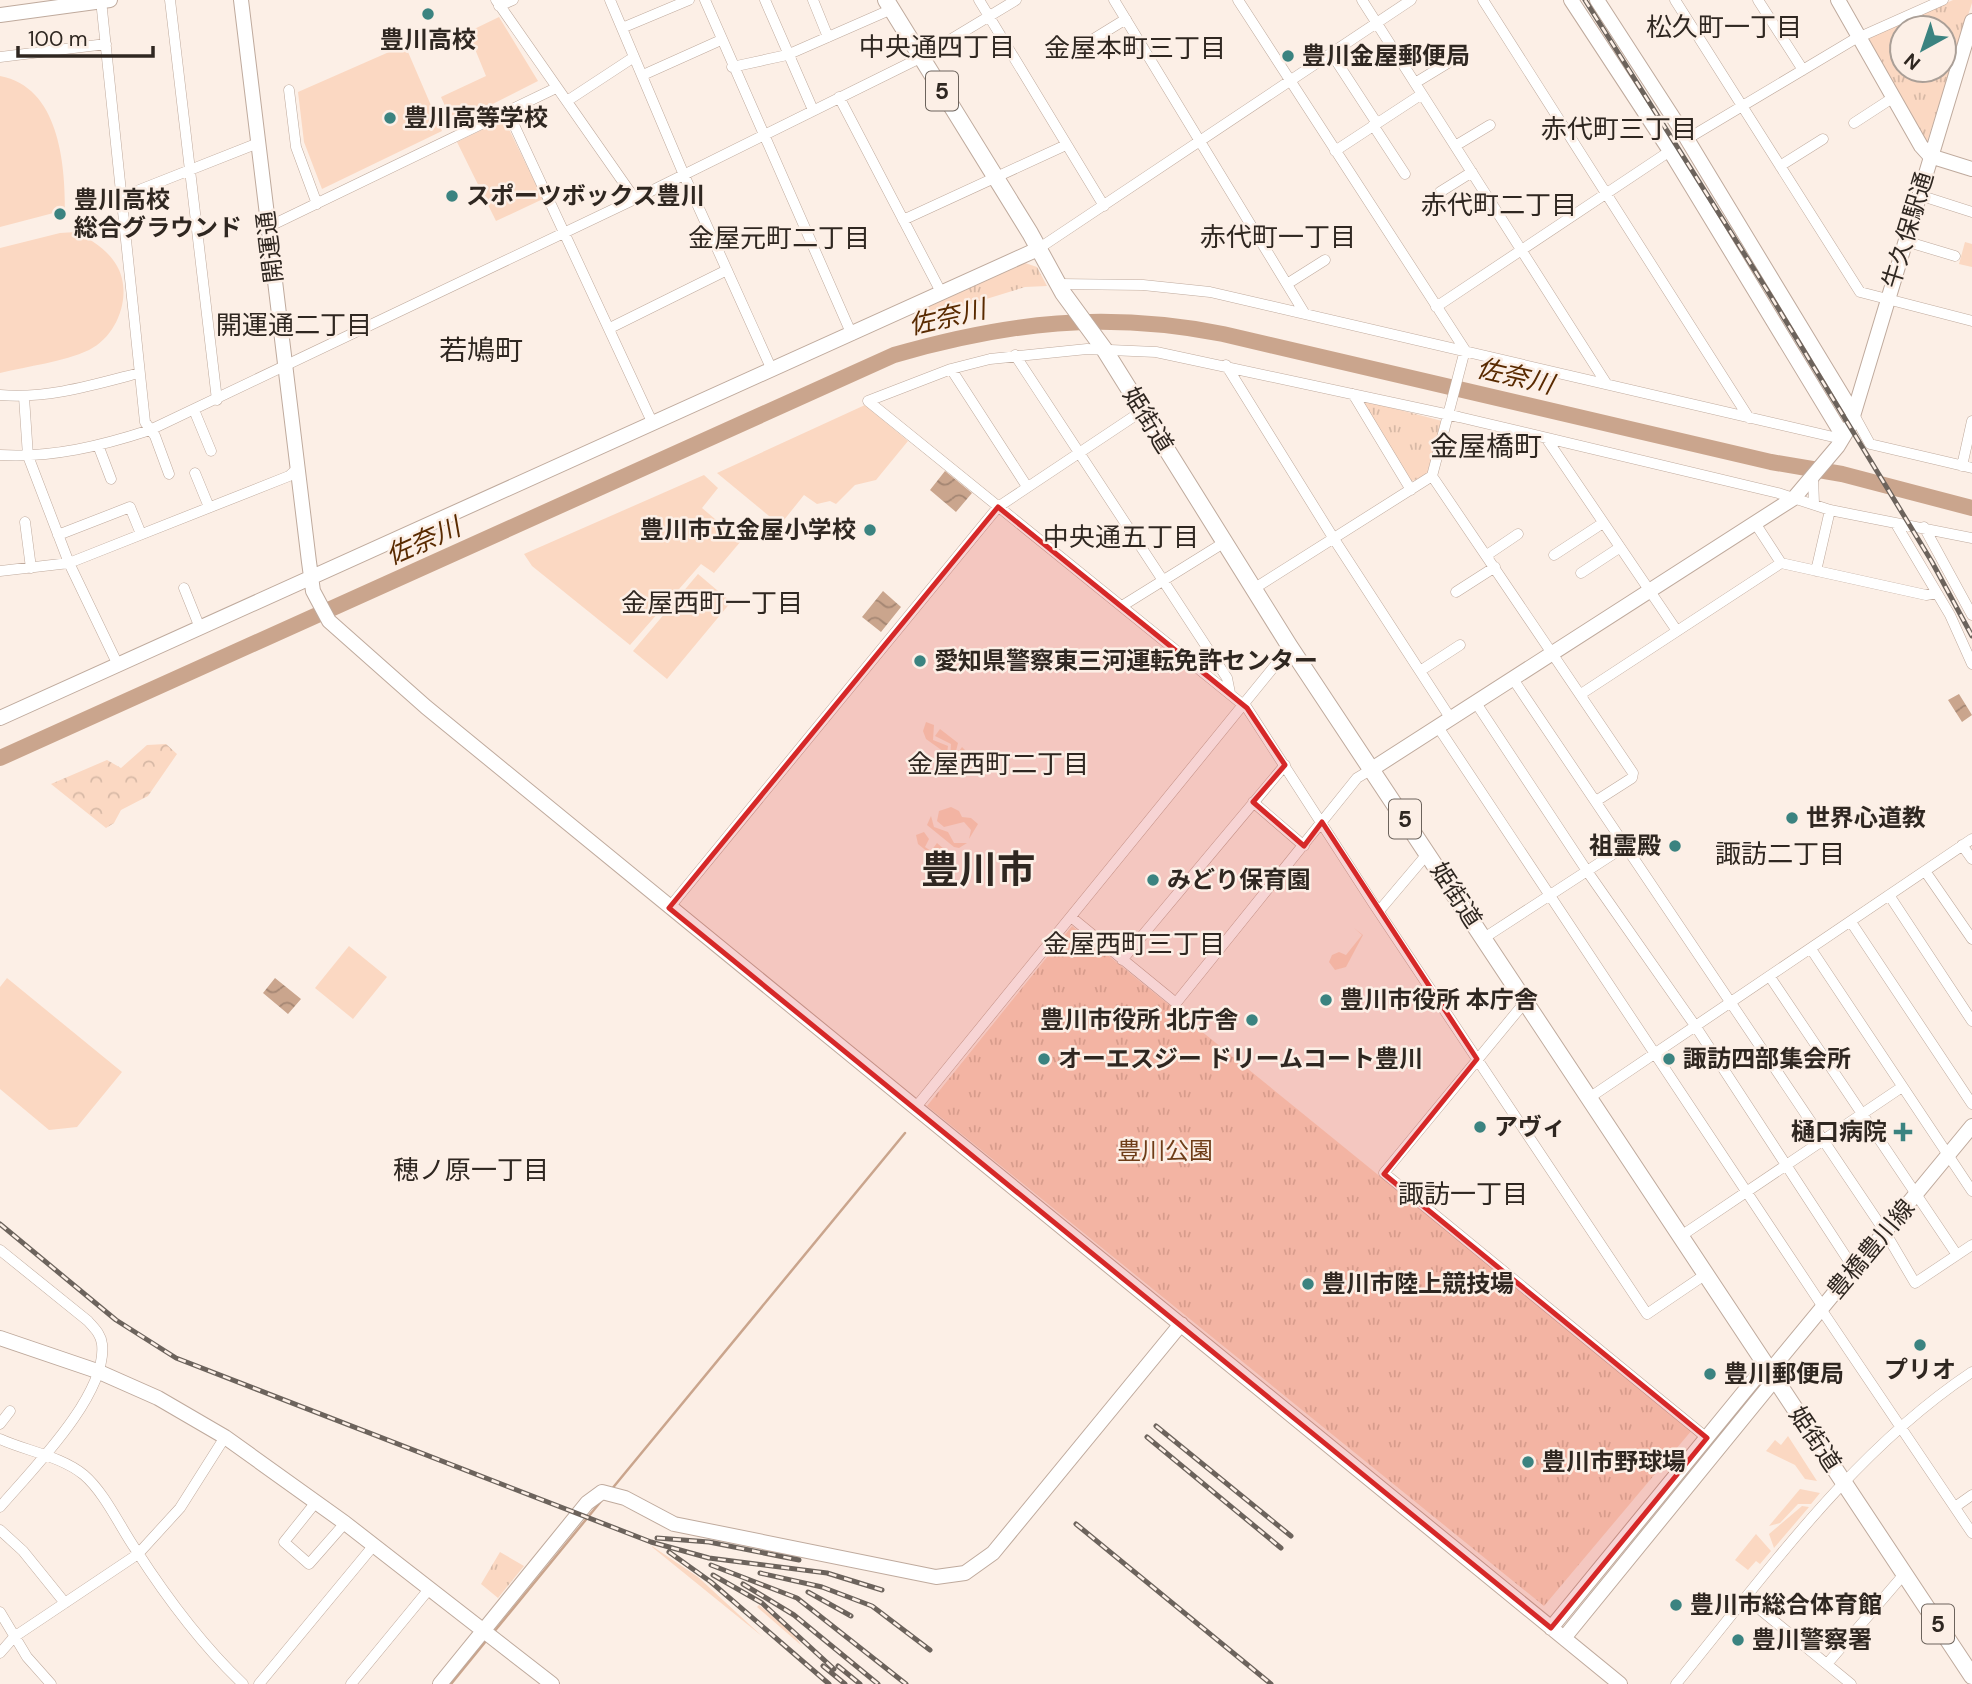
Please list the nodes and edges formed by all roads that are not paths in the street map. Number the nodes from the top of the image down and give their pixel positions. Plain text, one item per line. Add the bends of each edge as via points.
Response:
1 (170, 0) edge
2 (241, 0) edge
3 (513, 0) edge
4 (610, 0) edge
5 (689, 0) edge
6 (705, 0) edge
7 (765, 0) edge
8 (813, 0) edge
9 (979, 0) edge
10 (1016, 0) edge
11 (1114, 0) edge
12 (1238, 0) edge
13 (1362, 0) edge
14 (1411, 0) edge
15 (1483, 0) edge
16 (1571, 0) edge
17 (1597, 0) edge
18 (1675, 0) edge
19 (1758, 0) edge
20 (1838, 0) edge
21 (1943, 0) edge
22 (104, 1) edge
23 (497, 3) edge
24 (889, 4) edge
25 (1921, 5) edge
26 (0, 15) edge
27 (989, 16) junction
28 (1126, 19) junction
29 (1972, 21) edge
30 (1377, 23) junction
31 (621, 28) junction
32 (828, 37) junction
33 (1859, 37) junction
34 (721, 40) junction
35 (1087, 43) dead end
36 (106, 44) junction
37 (1331, 53) junction
38 (787, 55) junction
39 (0, 57) edge
40 (634, 57) junction
41 (920, 58) junction
42 (1456, 58) dead end
43 (732, 67) junction
44 (1803, 70) junction
45 (643, 75) junction
46 (1290, 81) junction
47 (1415, 83) junction
48 (556, 88) junction
49 (289, 90) dead end
50 (1422, 94) junction
51 (839, 97) junction
52 (1894, 97) junction
53 (567, 101) junction
54 (1742, 106) junction
55 (813, 110) junction
56 (508, 112) junction
57 (1854, 122) dead end
58 (1374, 123) junction
59 (1490, 125) dead end
60 (762, 135) junction
61 (1687, 139) junction
62 (1823, 139) dead end
63 (1200, 142) junction
64 (258, 143) junction
65 (1066, 145) junction
66 (1455, 146) junction
67 (1335, 151) junction
68 (1670, 151) junction
69 (1930, 156) junction
70 (1780, 166) junction
71 (190, 169) junction
72 (1972, 169) edge
73 (1472, 172) junction
74 (1405, 174) dead end
75 (684, 175) junction
76 (997, 178) junction
77 (1440, 192) dead end
78 (1606, 192) junction
79 (124, 195) junction
80 (1919, 195) junction
81 (635, 199) junction
82 (317, 204) junction
83 (1104, 206) junction
84 (1972, 212) edge
85 (904, 220) junction
86 (268, 228) junction
87 (564, 233) junction
88 (1905, 241) junction
89 (1038, 249) junction
90 (1521, 250) junction
91 (1955, 256) dead end
92 (1325, 260) dead end
93 (727, 270) junction
94 (1287, 285) junction
95 (1060, 288) junction
96 (941, 292) junction
97 (1886, 300) junction
98 (1436, 307) junction
99 (1305, 314) junction
100 (1972, 321) edge
101 (610, 328) junction
102 (852, 335) junction
103 (1099, 343) junction
104 (1465, 350) junction
105 (1015, 355) junction
106 (1226, 365) junction
107 (286, 367) junction
108 (951, 369) junction
109 (772, 370) junction
110 (139, 373) junction
111 (1606, 383) junction
112 (1353, 394) junction
113 (0, 395) edge
114 (24, 397) junction
115 (217, 400) junction
116 (194, 410) junction
117 (1142, 411) junction
118 (1449, 411) junction
119 (1853, 413) junction
120 (1749, 418) junction
121 (1972, 421) edge
122 (653, 424) junction
123 (150, 430) junction
124 (1546, 438) junction
125 (1840, 442) junction
126 (98, 445) junction
127 (211, 451) dead end
128 (1078, 453) junction
129 (0, 455) edge
130 (28, 456) junction
131 (1967, 467) edge
132 (298, 468) junction
133 (195, 473) dead end
134 (169, 474) dead end
135 (1432, 476) junction
136 (1813, 477) junction
137 (111, 479) dead end
138 (1026, 485) junction
139 (1411, 490) junction
140 (1794, 498) junction
141 (1814, 504) junction
142 (998, 506) junction
143 (209, 507) junction
144 (1830, 510) junction
145 (25, 522) dead end
146 (1603, 523) junction
147 (1755, 523) junction
148 (1896, 524) junction
149 (1924, 527) junction
150 (141, 534) junction
151 (1518, 534) dead end
152 (58, 536) junction
153 (1972, 538) edge
154 (1334, 539) junction
155 (1225, 542) junction
156 (1619, 548) junction
157 (1488, 555) junction
158 (1554, 555) dead end
159 (69, 563) junction
160 (1781, 563) junction
161 (1495, 567) junction
162 (30, 568) junction
163 (0, 571) edge
164 (1816, 571) junction
165 (1581, 573) dead end
166 (311, 576) junction
167 (1162, 581) junction
168 (184, 588) dead end
169 (1255, 588) junction
170 (1650, 590) junction
171 (1456, 592) dead end
172 (1937, 593) junction
173 (1122, 606) junction
174 (1971, 610) edge
175 (200, 628) junction
176 (1677, 631) junction
177 (1460, 645) dead end
178 (1290, 647) junction
179 (1553, 653) junction
180 (1972, 664) edge
181 (118, 665) junction
182 (1420, 671) junction
183 (1513, 679) junction
184 (1230, 694) junction
185 (1581, 694) junction
186 (1476, 703) junction
187 (1243, 704) junction
188 (0, 718) edge
189 (1451, 719) junction
190 (1438, 727) junction
191 (1284, 765) junction
192 (1372, 769) junction
193 (1596, 801) junction
194 (1253, 802) junction
195 (1322, 822) junction
196 (1972, 839) edge
197 (1627, 845) junction
198 (1962, 845) junction
199 (1304, 846) junction
200 (1429, 853) junction
201 (1972, 859) edge
202 (1587, 870) junction
203 (1925, 871) junction
204 (1889, 895) junction
205 (1550, 896) junction
206 (669, 908) junction
207 (1378, 911) junction
208 (1071, 917) junction
209 (1851, 922) junction
210 (1484, 938) junction
211 (1972, 939) edge
212 (1811, 949) junction
213 (1122, 960) junction
214 (1770, 976) junction
215 (1525, 1002) junction
216 (1731, 1003) junction
217 (1972, 1021) edge
218 (1696, 1027) junction
219 (1655, 1054) junction
220 (1477, 1059) junction
221 (1902, 1087) junction
222 (1589, 1098) junction
223 (1972, 1104) edge
224 (916, 1107) junction
225 (1863, 1115) junction
226 (1972, 1126) edge
227 (1823, 1141) junction
228 (1948, 1155) junction
229 (1785, 1167) junction
230 (1972, 1191) edge
231 (1748, 1192) junction
232 (1916, 1194) junction
233 (1885, 1232) junction
234 (1681, 1236) junction
235 (1972, 1245) edge
236 (0, 1250) edge
237 (1957, 1255) junction
238 (1854, 1269) junction
239 (1706, 1273) junction
240 (1822, 1308) junction
241 (1181, 1324) junction
242 (0, 1338) edge
243 (97, 1371) junction
244 (1771, 1372) junction
245 (1972, 1372) edge
246 (10, 1411) dead end
247 (0, 1424) edge
248 (1900, 1428) junction
249 (225, 1437) junction
250 (1707, 1438) junction
251 (0, 1439) edge
252 (46, 1455) junction
253 (1843, 1482) junction
254 (1972, 1495) edge
255 (316, 1502) junction
256 (0, 1507) edge
257 (1955, 1507) junction
258 (345, 1523) junction
259 (0, 1530) edge
260 (1972, 1533) edge
261 (374, 1545) junction
262 (138, 1554) junction
263 (1905, 1573) junction
264 (430, 1588) junction
265 (1746, 1598) junction
266 (65, 1603) junction
267 (0, 1612) edge
268 (1552, 1628) junction
269 (485, 1629) junction
270 (14, 1637) junction
271 (1564, 1638) junction
272 (0, 1653) edge
273 (1828, 1664) junction
274 (1972, 1676) edge
275 (51, 1684) edge
276 (243, 1684) edge
277 (259, 1684) edge
278 (351, 1684) edge
279 (440, 1684) edge
280 (552, 1684) edge
281 (1620, 1684) edge
282 (1676, 1684) edge
283 (1852, 1684) edge
284 (1963, 1684) edge

1 - 71 street
2 - 64 street, 開運通
3 - 23 street
4 - 31 street
5 - 31 street
6 - 34 street
7 - 38 street
8 - 32 street
9 - 27 street
10 - 27 street
11 - 28 street
12 - 46 street
13 - 30 street
14 - 30 street
15 - 78 street
16 - 68 street
17 - 61 street
18 - 54 street
19 - 44 street
20 - 33 street
21 - 25 street
22 - 26 street
22 - 36 street
23 - 48 street
24 - 32 street
24 - 41 main road, 姫街道 / 5
25 - 33 street
27 - 41 street
27 - 65 street
28 - 35 street
28 - 63 street
29 - 69 street, 牛久保駅通
30 - 37 street
30 - 47 street
31 - 40 street
32 - 38 street
33 - 44 street
33 - 52 street
34 - 43 street
34 - 45 street
36 - 39 street
36 - 79 street
37 - 46 street
37 - 58 street
38 - 43 street
38 - 55 street
40 - 45 street
40 - 53 street
41 - 51 street
41 - 76 main road, 姫街道 / 5
42 - 47 street
43 - 60 street
44 - 54 street
45 - 75 street
46 - 63 street
46 - 67 street
47 - 50 street
48 - 53 street
48 - 56 street
49 - 82 street via 296,147
50 - 58 street
50 - 66 street
51 - 55 street
51 - 85 street
52 - 57 street
52 - 69 street
53 - 81 street
54 - 61 street
54 - 70 street
55 - 60 street
56 - 82 street
56 - 87 street
58 - 67 street
58 - 74 street
59 - 66 street
60 - 75 street
60 - 102 street
61 - 119 street
62 - 70 street
63 - 83 street
63 - 94 street
64 - 71 street
64 - 86 street, 開運通
65 - 76 street
65 - 83 street
66 - 73 street
67 - 98 street
68 - 78 street
68 - 125 street
69 - 72 street
69 - 80 street, 牛久保駅通
70 - 97 street via 1860,292
71 - 79 street
71 - 115 street
73 - 77 street
73 - 90 street
75 - 81 street
75 - 93 street
76 - 85 street
76 - 89 main road, 姫街道 / 5
78 - 90 street
78 - 120 street
79 - 110 street
80 - 84 street
80 - 88 street, 牛久保駅通
81 - 87 street
82 - 86 street
83 - 89 street
85 - 96 street
86 - 107 street, 開運通
87 - 101 street
87 - 107 street
88 - 91 street
88 - 97 street, 牛久保駅通
89 - 95 main road, 姫街道 / 5
89 - 96 street
90 - 98 street
90 - 111 street
92 - 94 street
93 - 101 street
93 - 109 street
94 - 99 street
95 - 99 street via 1143,285 1190,289
95 - 103 main road, 姫街道 / 5
96 - 102 street
97 - 100 street
97 - 119 street, 牛久保駅通
98 - 104 street
99 - 104 street
101 - 122 street
102 - 109 street
103 - 105 street
103 - 106 street
103 - 117 main road, 姫街道 / 5
104 - 111 street
104 - 118 street
105 - 108 street
105 - 128 street
106 - 112 street
106 - 154 street
107 - 115 street
107 - 132 street, 開運通
108 - 138 street
108 - 142 street via 868,401
109 - 122 street
110 - 114 street
110 - 123 street
111 - 120 street
112 - 118 street
112 - 139 street
113 - 114 street
114 - 130 street
115 - 116 street
116 - 123 street
116 - 127 street
117 - 128 street
117 - 155 main road, 姫街道 / 5
118 - 124 street
118 - 135 street
119 - 125 street, 牛久保駅通
119 - 131 street via 1870,444
120 - 125 street
121 - 131 street
122 - 166 street
123 - 126 street
123 - 134 street
124 - 140 street
124 - 146 street
125 - 136 street, 牛久保駅通
126 - 130 street
126 - 137 street
128 - 138 street
128 - 167 street
129 - 130 street
130 - 152 street
132 - 143 street via 289,476
132 - 166 street, 開運通
133 - 143 street
135 - 139 street
135 - 157 street
136 - 140 street, 牛久保駅通
136 - 141 street
138 - 142 street
139 - 154 street
140 - 141 street
140 - 147 street, 牛久保駅通
141 - 144 street
142 - 173 street
142 - 206 street
143 - 150 street
144 - 148 street
144 - 164 street
145 - 162 street
146 - 156 street
146 - 158 street
147 - 160 street
147 - 170 street, 牛久保駅通
148 - 149 street
148 - 172 street
149 - 153 street
149 - 174 street
150 - 152 street via 130,507
150 - 159 street
151 - 157 street
152 - 159 street
154 - 169 street
154 - 182 street
155 - 167 street
155 - 169 main road, 姫街道 / 5
156 - 165 street
156 - 170 street
157 - 161 street
159 - 162 street
159 - 181 street
160 - 164 street
160 - 176 street
161 - 171 street
161 - 179 street
162 - 163 street
164 - 172 street via 1926,595
166 - 175 street
166 - 206 street, 開運通 via 315,596 336,629
167 - 173 street
167 - 184 street via 1227,678
168 - 175 street
169 - 178 main road, 姫街道 / 5
170 - 176 street
170 - 179 street, 牛久保駅通
172 - 180 street
173 - 184 street
175 - 181 street
176 - 185 street
177 - 182 street
178 - 187 street
178 - 192 main road, 姫街道 / 5
179 - 183 street, 牛久保駅通
179 - 185 street
181 - 188 street
182 - 189 street
183 - 186 street, 牛久保駅通
183 - 193 street
184 - 187 street
185 - 193 street via 1633,773
186 - 189 street, 牛久保駅通
186 - 202 street
187 - 191 street
187 - 208 street
189 - 190 street, 牛久保駅通
190 - 192 street, 牛久保駅通
190 - 205 street
191 - 194 street
191 - 195 street
192 - 195 street via 1357,778
192 - 200 main road, 姫街道 / 5
193 - 197 street
194 - 199 street
194 - 213 street
195 - 199 street
195 - 207 street
196 - 198 street
197 - 202 street
197 - 216 street
198 - 201 street
198 - 203 street
199 - 213 street via 1176,1003
200 - 207 street
200 - 210 main road, 姫街道 / 5
202 - 205 street
202 - 218 street
203 - 204 street
203 - 211 street
204 - 209 street
204 - 217 street
205 - 210 street
205 - 219 street
206 - 224 street
207 - 220 street
208 - 213 street
208 - 224 street
209 - 212 street
209 - 223 street
210 - 215 main road, 姫街道 / 5
212 - 214 street
212 - 221 street
214 - 216 street
214 - 225 street
215 - 220 street
215 - 222 main road, 姫街道 / 5
216 - 218 street
216 - 227 street
218 - 219 street
218 - 229 street
219 - 222 street
219 - 231 street
220 - 239 street via 1647,1314
220 - 250 street via 1384,1174
221 - 225 street
221 - 228 street
222 - 234 main road, 姫街道 / 5
224 - 241 street
225 - 227 street
225 - 232 street
226 - 228 street, 豊橋豊川線
227 - 229 street
227 - 233 street
228 - 230 street
228 - 232 street, 豊橋豊川線
229 - 231 street
229 - 238 street
231 - 234 street
231 - 240 street
232 - 233 street, 豊橋豊川線
232 - 237 street
233 - 237 street via 1915,1283
233 - 238 street, 豊橋豊川線
234 - 239 main road, 姫街道 / 5
235 - 237 street
236 - 243 street via 94,1327 102,1342
238 - 240 street, 豊橋豊川線
239 - 244 main road, 姫街道 / 5
240 - 244 street, 豊橋豊川線
240 - 248 street
241 - 268 street
241 - 269 street via 993,1553 965,1573 936,1577 674,1524 612,1492 602,1492 587,1503
242 - 243 street
243 - 249 street via 158,1398
243 - 252 street via 89,1393
244 - 250 street
244 - 253 main road, 姫街道 / 5
244 - 271 street
245 - 248 street
246 - 247 street
248 - 253 street
248 - 257 street
249 - 255 street
249 - 262 street via 180,1508
250 - 268 street
251 - 252 street
252 - 256 street
252 - 262 street via 84,1475
253 - 263 main road, 姫街道 / 5
253 - 265 street
254 - 257 street
255 - 258 street
255 - 258 street via 284,1542 309,1564
257 - 260 street
258 - 261 street
259 - 266 street
261 - 264 street
261 - 277 street
262 - 266 street
262 - 276 street via 223,1665
263 - 273 street
263 - 274 main road, 姫街道 / 5
264 - 269 street
264 - 278 street
265 - 273 street
265 - 282 street
266 - 270 street
267 - 270 street
268 - 271 street
269 - 279 street
269 - 280 street
270 - 272 street
270 - 275 street
271 - 281 street
273 - 283 street
274 - 284 street

